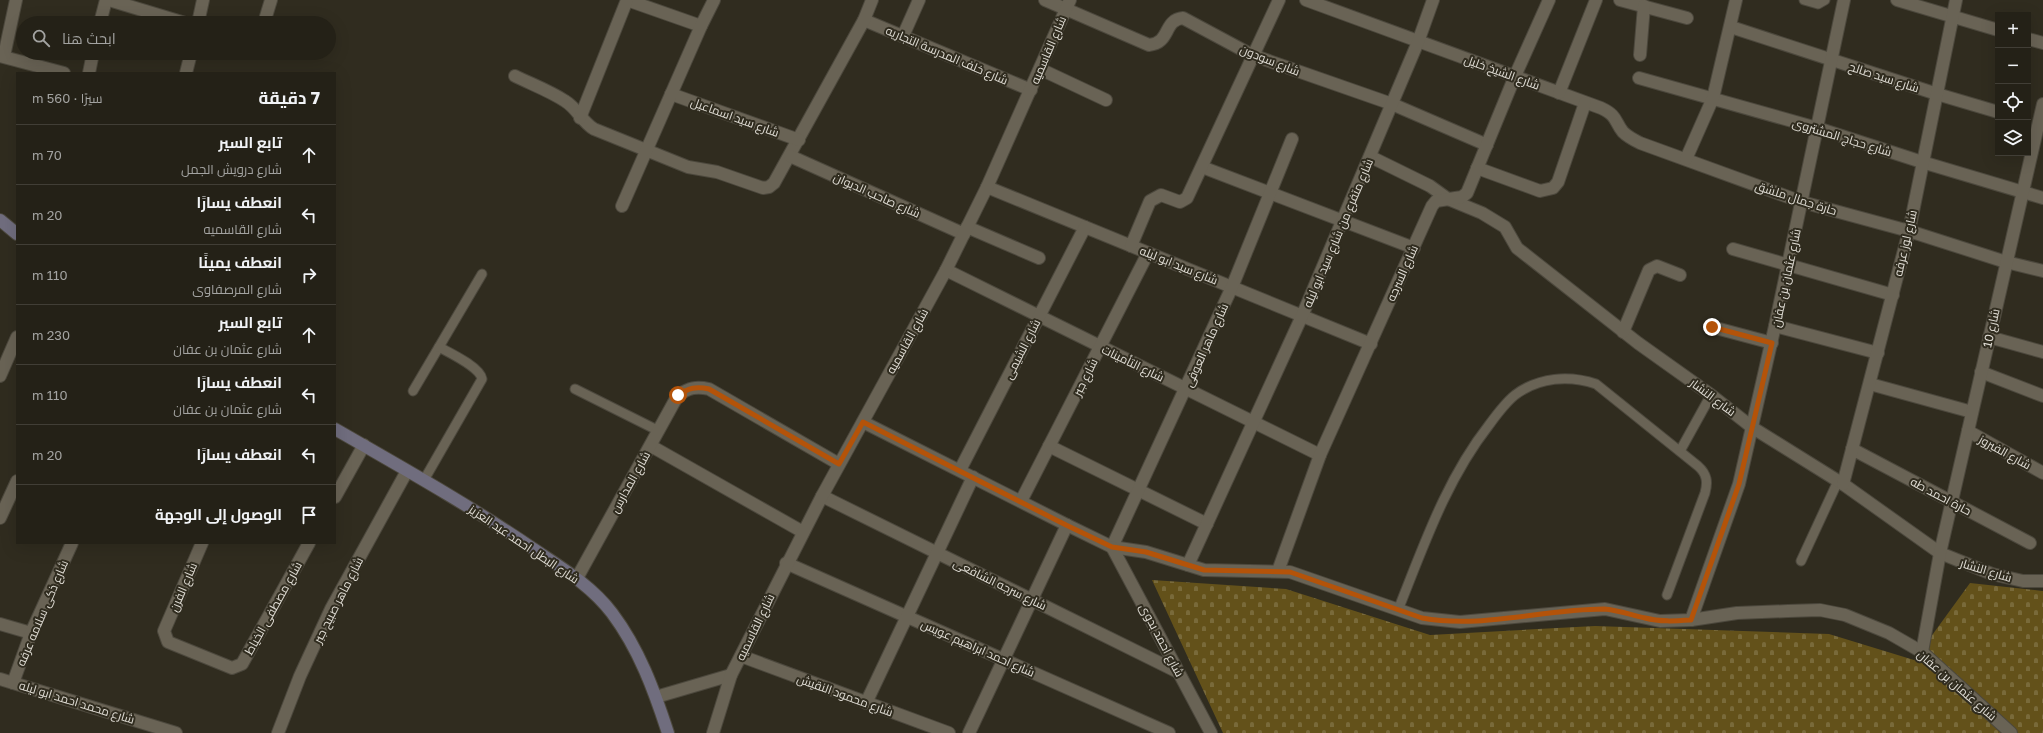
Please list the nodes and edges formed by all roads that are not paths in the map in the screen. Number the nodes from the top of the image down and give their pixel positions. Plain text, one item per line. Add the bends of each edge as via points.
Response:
1 (16, 0) edge
2 (106, 0) edge
3 (109, 0) edge
4 (203, 0) edge
5 (271, 0) edge
6 (627, 0) edge
7 (714, 0) edge
8 (872, 0) edge
9 (919, 0) edge
10 (1045, 0) edge
11 (1279, 0) edge
12 (1306, 0) edge
13 (1433, 0) edge
14 (1549, 0) edge
15 (1596, 0) edge
16 (1623, 0) edge
17 (1736, 0) edge
18 (1804, 0) edge
19 (1825, 0) edge
20 (1844, 0) edge
21 (1897, 0) edge
22 (1956, 0) edge
23 (1068, 4) edge
24 (659, 5) edge
25 (1644, 6) junction
26 (102, 16) edge
27 (162, 16) edge
28 (200, 16) edge
29 (266, 16) edge
30 (1952, 17) junction
31 (1687, 18) dead end
32 (864, 20) junction
33 (701, 26) junction
34 (1731, 27) junction
35 (1995, 29) edge
36 (903, 36) junction
37 (2031, 40) edge
38 (1418, 42) junction
39 (2043, 43) edge
40 (1252, 55) junction
41 (1640, 55) dead end
42 (2, 56) edge
43 (1832, 59) junction
44 (16, 60) edge
45 (17, 60) edge
46 (91, 60) edge
47 (189, 60) edge
48 (1040, 69) junction
49 (60, 72) edge
50 (88, 72) edge
51 (186, 72) edge
52 (514, 76) dead end
53 (1515, 76) junction
54 (1639, 78) dead end
55 (1030, 90) junction
56 (1559, 93) junction
57 (671, 94) junction
58 (1937, 94) junction
59 (1713, 98) junction
60 (1106, 100) dead end
61 (1586, 102) junction
62 (1392, 104) junction
63 (2043, 104) edge
64 (1995, 111) edge
65 (580, 118) junction
66 (2037, 123) edge
67 (1817, 128) junction
68 (1292, 139) dead end
69 (799, 140) junction
70 (1486, 145) junction
71 (646, 151) junction
72 (790, 156) junction
73 (1370, 157) junction
74 (1686, 159) junction
75 (1922, 162) junction
76 (1202, 167) junction
77 (1477, 168) junction
78 (987, 187) junction
79 (2022, 192) junction
80 (1270, 193) junction
81 (1448, 198) junction
82 (2043, 198) edge
83 (1802, 202) junction
84 (622, 206) dead end
85 (0, 220) edge
86 (1343, 221) junction
87 (1084, 227) junction
88 (965, 230) junction
89 (1909, 231) junction
90 (16, 233) edge
91 (1131, 246) junction
92 (1414, 248) junction
93 (1733, 249) dead end
94 (1148, 253) junction
95 (1039, 258) dead end
96 (2006, 262) junction
97 (1788, 265) junction
98 (946, 270) junction
99 (2043, 272) edge
100 (482, 274) dead end
101 (1680, 275) dead end
102 (1232, 287) junction
103 (1893, 295) junction
104 (1039, 316) junction
105 (1302, 316) junction
106 (1776, 326) junction
107 (1712, 327) dead end
108 (1624, 332) junction
109 (1989, 338) junction
110 (16, 339) edge
111 (1772, 343) junction
112 (1371, 344) junction
113 (1100, 346) junction
114 (439, 347) junction
115 (2043, 352) edge
116 (1878, 353) junction
117 (1981, 372) junction
118 (0, 376) edge
119 (1870, 384) junction
120 (575, 389) dead end
121 (1186, 389) junction
122 (413, 391) dead end
123 (1711, 395) junction
124 (2043, 396) edge
125 (1972, 412) junction
126 (863, 422) junction
127 (1255, 423) junction
128 (1752, 428) junction
129 (336, 430) edge
130 (659, 431) junction
131 (1968, 431) junction
132 (364, 445) junction
133 (650, 446) junction
134 (1049, 446) junction
135 (1852, 449) junction
136 (1680, 451) junction
137 (1320, 455) junction
138 (839, 464) junction
139 (960, 470) junction
140 (407, 471) junction
141 (2043, 473) edge
142 (973, 477) junction
143 (424, 480) junction
144 (16, 483) edge
145 (1840, 483) junction
146 (1138, 491) junction
147 (336, 495) edge
148 (822, 496) junction
149 (1021, 501) junction
150 (1952, 501) junction
151 (2, 510) edge
152 (1207, 524) junction
153 (1066, 525) junction
154 (803, 532) junction
155 (2030, 543) dead end
156 (72, 544) edge
157 (202, 544) edge
158 (308, 544) edge
159 (1112, 547) junction
160 (937, 553) junction
161 (1940, 553) junction
162 (1801, 561) dead end
163 (786, 563) junction
164 (1188, 565) junction
165 (1278, 571) junction
166 (577, 578) junction
167 (2043, 581) edge
168 (1667, 595) dead end
169 (1032, 599) junction
170 (1398, 610) junction
171 (907, 617) junction
172 (1691, 620) junction
173 (0, 624) edge
174 (31, 633) junction
175 (1922, 652) junction
176 (741, 656) junction
177 (1003, 659) junction
178 (232, 668) joint
179 (1178, 672) junction
180 (731, 675) junction
181 (0, 679) edge
182 (13, 683) junction
183 (656, 697) junction
184 (866, 703) junction
185 (176, 733) edge
186 (278, 733) edge
187 (668, 733) edge
188 (713, 733) edge
189 (949, 733) edge
190 (968, 733) edge
191 (1169, 733) edge
192 (1211, 733) edge
193 (2011, 733) edge

1 - 42 street
2 - 26 street
3 - 27 street
4 - 28 street
5 - 29 street
6 - 24 street
6 - 65 street
7 - 33 street
8 - 32 street
9 - 36 street
10 - 23 street, شارع سودون
11 - 40 street
12 - 38 street, شارع الشيخ خليل
13 - 38 street, شارع متفرع من شارع سيد ابو ليله
14 - 53 street, شارع السرجه
15 - 56 street
16 - 25 street
17 - 34 street
18 - 19 lane via 1818,4
20 - 43 street, شارع عثمان بن عفان
21 - 30 street
22 - 30 street, شارع لوز عرفه
23 - 40 street, شارع سودون via 1149,45 1162,40 1171,22 1176,18 1183,18
23 - 48 street, شارع القاسميه
24 - 33 street
25 - 31 street
25 - 41 street
30 - 35 street
30 - 58 street, شارع لوز عرفه
32 - 36 street, شارع خلف المدرسة التجاريه
32 - 69 street
33 - 57 street
34 - 43 street, شارع سيد صالح
34 - 59 street
36 - 55 street, شارع خلف المدرسة التجاريه
37 - 39 street
38 - 53 street, شارع الشيخ خليل
38 - 62 street, شارع متفرع من شارع سيد ابو ليله
40 - 62 street, شارع سودون
40 - 76 street
42 - 44 street
43 - 58 street, شارع سيد صالح
43 - 67 street, شارع عثمان بن عفان
45 - 49 street
46 - 50 street
47 - 51 street
48 - 55 street, شارع القاسميه
48 - 60 street
52 - 65 street via 566,101
53 - 56 street, شارع الشيخ خليل
53 - 70 street, شارع السرجه
54 - 59 street, شارع حجاج المشتروى
55 - 78 street, شارع القاسميه
56 - 61 street, شارع الشيخ خليل
57 - 69 street, شارع سيد اسماعيل
57 - 71 street
58 - 64 street, شارع سيد صالح
58 - 75 street, شارع لوز عرفه
59 - 67 street, شارع حجاج المشتروى
59 - 74 street
61 - 74 street, شارع الشيخ خليل via 1611,112 1622,131 1630,138
61 - 77 street via 1558,182 1553,188 1540,191
62 - 70 street, شارع سودون
62 - 73 street, شارع متفرع من شارع سيد ابو ليله
63 - 66 street, شارع 10
65 - 71 street via 594,129
66 - 79 street, شارع 10
67 - 75 street, شارع حجاج المشتروى
67 - 83 street, شارع عثمان بن عفان
68 - 80 street, شارع ماهر العوفى
69 - 72 street
70 - 77 street, شارع السرجه
71 - 72 street via 688,167 717,172 763,188 774,184
71 - 84 street
72 - 88 street, شارع صاحب الديوان
73 - 81 street, شارع النشار via 1430,186
73 - 86 street, شارع متفرع من شارع سيد ابو ليله
74 - 83 street, حارة جمال ملشق
75 - 79 street, شارع حجاج المشتروى
75 - 89 street, شارع لوز عرفه
76 - 80 street
76 - 91 street via 1187,198 1180,202 1160,195 1150,200
77 - 81 street, شارع السرجه via 1466,193 1462,197
78 - 87 street, شارع سيد ابو ليله
78 - 88 street, شارع القاسميه
79 - 82 street, شارع حجاج المشتروى
79 - 96 street, شارع 10
80 - 86 street
80 - 102 street, شارع ماهر العوفى
81 - 92 street, شارع السرجه via 1436,201 1432,206
81 - 108 street, شارع النشار via 1482,213 1505,227 1517,248
83 - 89 street, حارة جمال ملشق
83 - 97 street, شارع عثمان بن عفان
85 - 90 main road
86 - 92 street
86 - 105 street, شارع متفرع من شارع سيد ابو ليله
87 - 91 street, شارع سيد ابو ليله
87 - 104 street, شارع الشيمى
88 - 95 street, شارع صاحب الديوان
88 - 98 street, شارع القاسميه
89 - 96 street, حارة جمال ملشق
89 - 103 street, شارع لوز عرفه
91 - 94 street, شارع سيد ابو ليله
92 - 112 street, شارع السرجه
93 - 97 street
94 - 102 street, شارع سيد ابو ليله
94 - 113 street, شارع جبر
96 - 99 street, حارة جمال ملشق
96 - 109 street, شارع 10
97 - 103 street
97 - 106 street, شارع عثمان بن عفان
98 - 104 street, شارع التأمينات
98 - 126 street, شارع القاسميه
100 - 114 lane
101 - 108 street via 1657,266 1649,270
102 - 105 street, شارع سيد ابو ليله
102 - 121 street, شارع ماهر العوفى
103 - 116 street, شارع لوز عرفه
104 - 113 street, شارع التأمينات
104 - 139 street, شارع الشيمى
105 - 112 street, شارع سيد ابو ليله
105 - 127 street, شارع متفرع من شارع سيد ابو ليله
106 - 111 street, شارع عثمان بن عفان
106 - 116 street
107 - 111 street
108 - 123 street, شارع النشار
109 - 115 street
109 - 117 street, شارع 10
110 - 118 street
111 - 128 street, شارع عثمان بن عفان
112 - 137 street, شارع السرجه
113 - 121 street, شارع التأمينات
113 - 134 street, شارع جبر
114 - 122 lane
114 - 143 lane via 476,369 482,379
116 - 119 street, شارع لوز عرفه
117 - 124 street
117 - 125 street, شارع 10
119 - 125 street
119 - 135 street, شارع لوز عرفه
120 - 130 lane
121 - 127 street, شارع التأمينات
121 - 146 street, شارع ماهر العوفى
123 - 128 street, شارع النشار
123 - 136 lane
125 - 131 street, شارع 10
126 - 138 street, شارع القاسميه
126 - 139 street, شارع عثمان بن عفان
127 - 137 street, شارع التأمينات
127 - 152 street, شارع متفرع من شارع سيد ابو ليله
128 - 145 street, شارع النشار
128 - 172 street, شارع عثمان بن عفان via 1739,484
129 - 132 main road, شارع البطل احمد عبد العزيز
130 - 133 street, شارع المدارس
130 - 138 street, شارع المدارس via 678,395 697,387 709,389
131 - 141 street, شارع الفيروز
131 - 150 street, شارع 10
132 - 140 main road, شارع البطل احمد عبد العزيز
132 - 147 street
133 - 154 street
133 - 166 street, شارع المدارس
134 - 146 street
134 - 149 street, شارع جبر
135 - 145 street, شارع لوز عرفه
135 - 150 street, حارة احمد طه
136 - 168 lane via 1706,475 1707,487
136 - 170 lane via 1596,384 1585,380 1560,378 1526,388 1506,403 1457,472 1438,511
137 - 165 street, شارع السرجه
138 - 148 street, شارع القاسميه
139 - 142 street, شارع عثمان بن عفان
140 - 143 main road, شارع البطل احمد عبد العزيز
140 - 186 street, شارع ماهر صبيح جبر via 331,609 300,676
142 - 149 street, شارع عثمان بن عفان
142 - 160 street
143 - 166 main road, شارع البطل احمد عبد العزيز via 502,527
144 - 151 street
145 - 161 street, شارع النشار
145 - 162 lane
146 - 152 street
146 - 159 street, شارع ماهر العوفى
148 - 154 street, شارع القاسميه
148 - 160 street, شارع سرجه الشافعى
149 - 153 street, شارع عثمان بن عفان
150 - 155 street, حارة احمد طه
150 - 161 street, شارع 10
152 - 164 street, شارع متفرع من شارع سيد ابو ليله
153 - 159 street, شارع عثمان بن عفان
153 - 169 street
154 - 163 street, شارع القاسميه
156 - 174 street, شارع ذكى سلامه عرفه
157 - 178 street, شارع الفرن via 164,631 168,642
158 - 178 street, شارع مصطفى الخياط via 242,664
159 - 164 street, شارع عثمان بن عفان via 1146,552
159 - 179 street, شارع احمد بدوى
160 - 169 street, شارع سرجه الشافعى
160 - 171 street
161 - 167 street, شارع النشار via 1992,574 2023,581
161 - 175 street, شارع 10
163 - 171 street, شارع احمد ابراهيم عويس
163 - 176 street, شارع القاسميه
164 - 165 street, شارع عثمان بن عفان via 1222,572
165 - 170 street, شارع عثمان بن عفان via 1306,577
166 - 183 main road, شارع البطل احمد عبد العزيز via 611,612 637,652
169 - 177 street
169 - 179 street, شارع سرجه الشافعى
170 - 172 street, شارع عثمان بن عفان via 1422,618 1460,622 1605,609 1660,621
171 - 177 street, شارع احمد ابراهيم عويس
171 - 184 street
172 - 175 street, شارع عثمان بن عفان via 1737,613 1820,610 1866,622
173 - 174 street
174 - 182 street, شارع ذكى سلامه عرفه
175 - 193 street, شارع عثمان بن عفان
176 - 180 street, شارع القاسميه
176 - 184 street, شارع محمود النقيش
177 - 190 street
177 - 191 street, شارع احمد ابراهيم عويس
179 - 192 street, شارع احمد بدوى
180 - 183 street, شارع القاسميه
180 - 188 street, شارع القاسميه
181 - 182 street, شارع محمد احمد ابو ليله
182 - 185 street, شارع محمد احمد ابو ليله
183 - 187 main road, شارع البطل احمد عبد العزيز
184 - 189 street, شارع محمود النقيش

